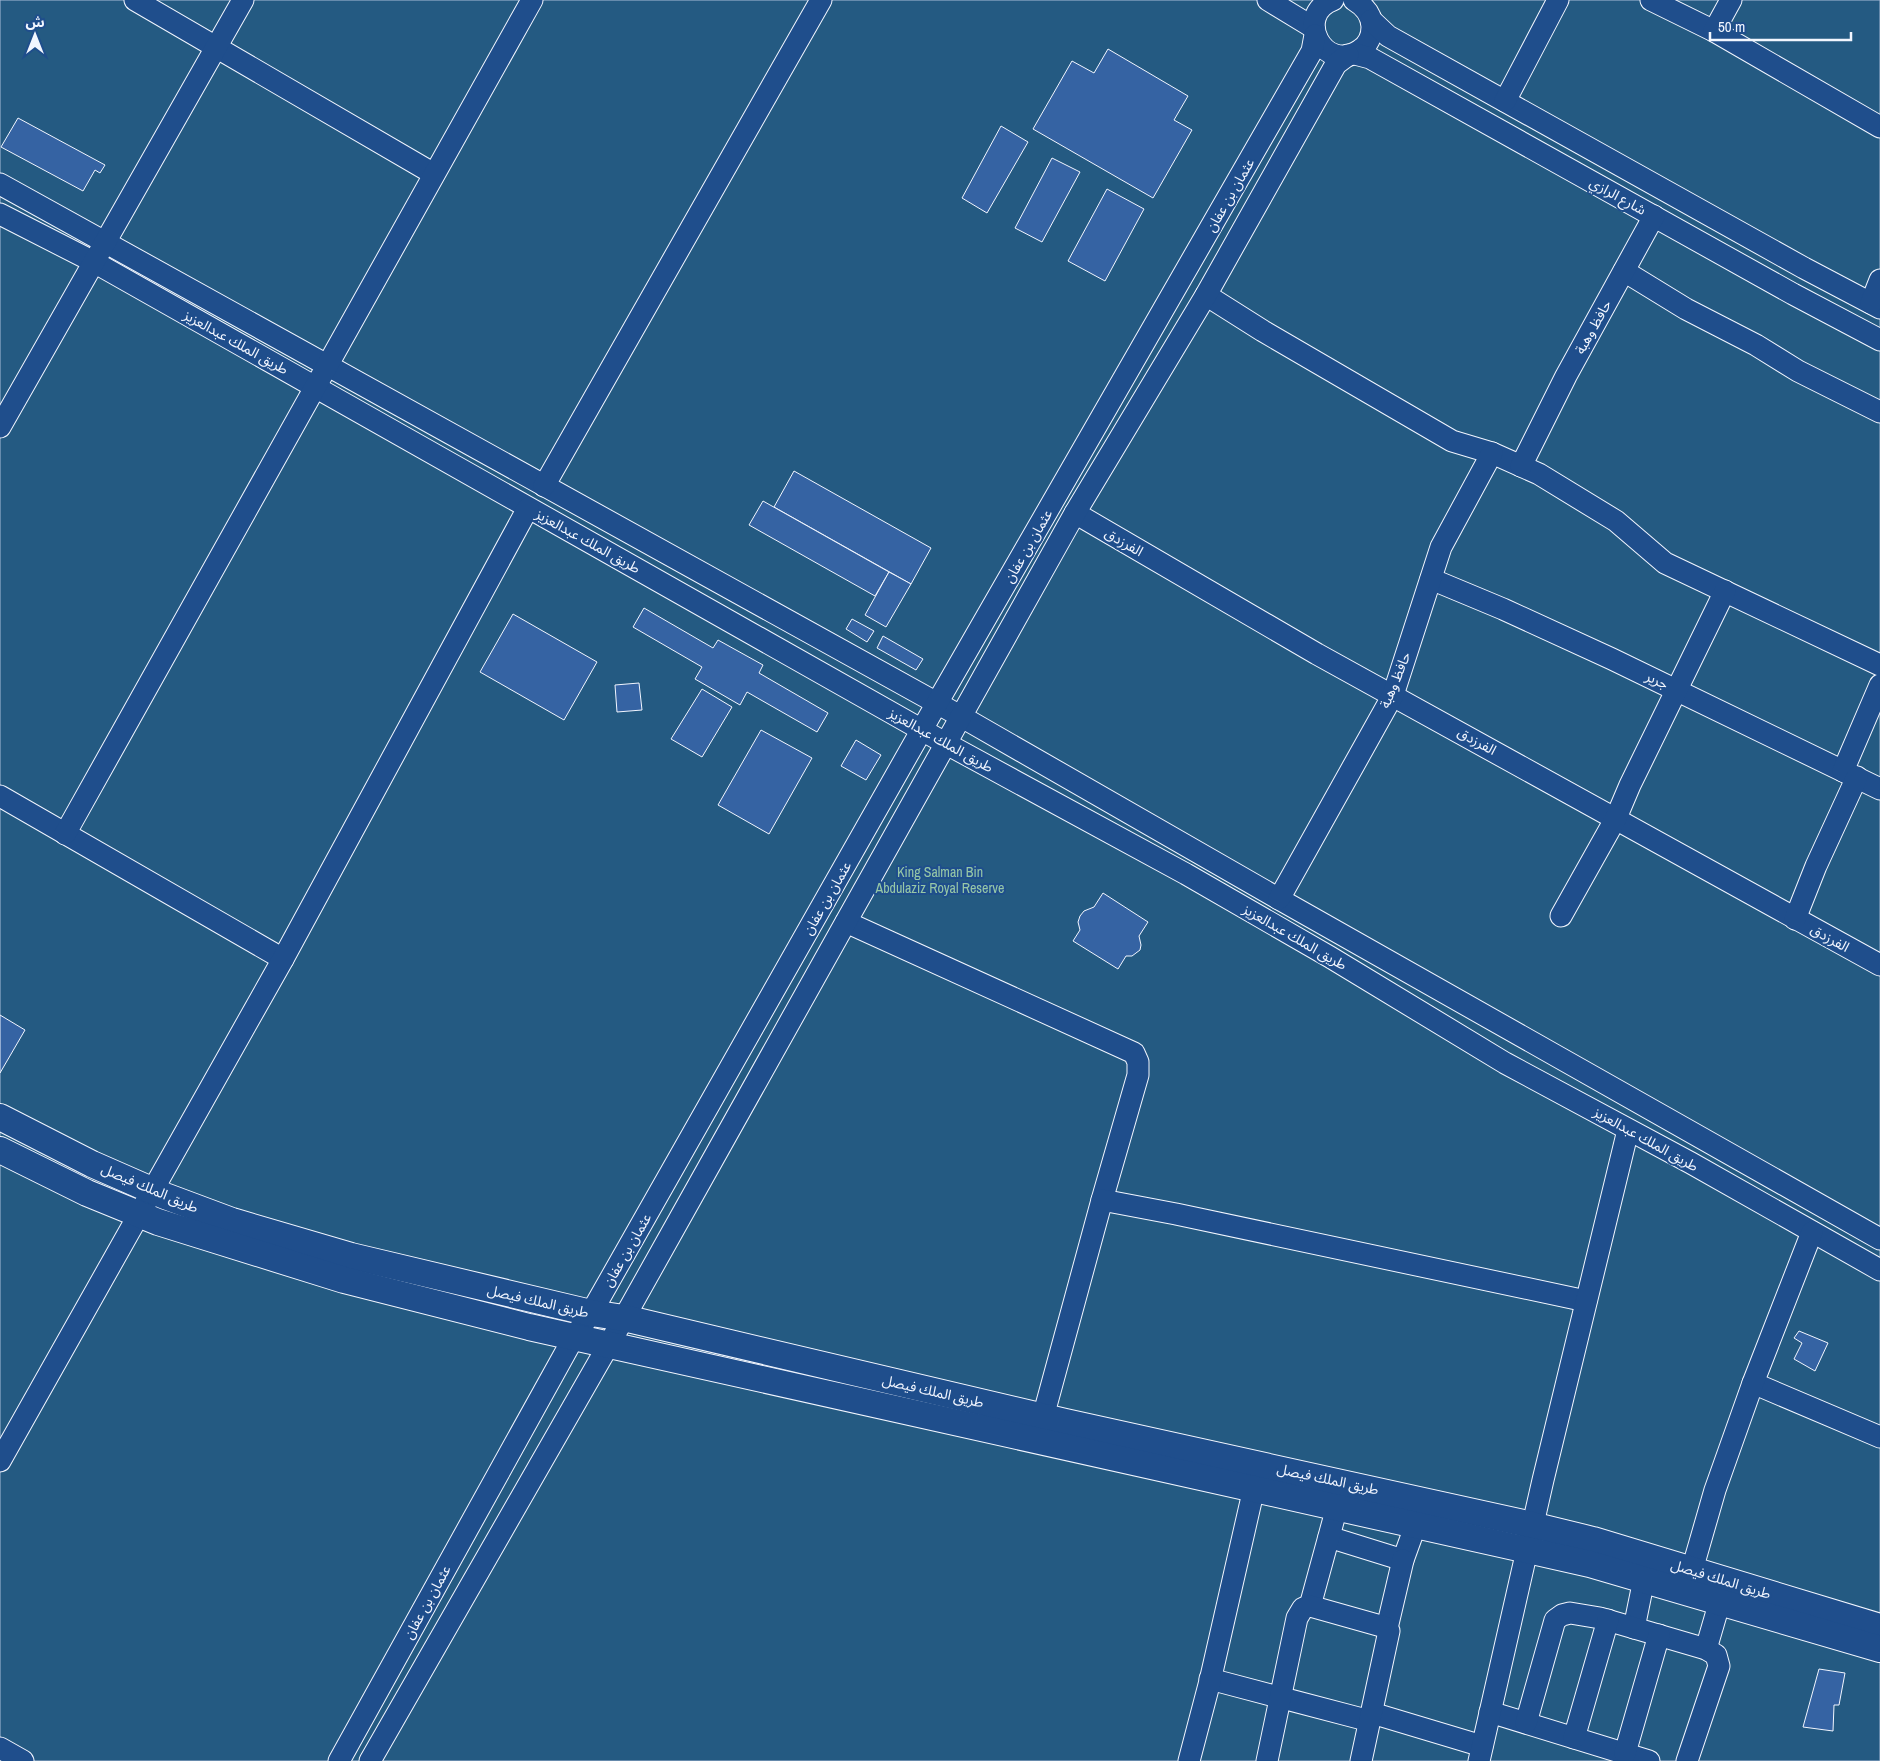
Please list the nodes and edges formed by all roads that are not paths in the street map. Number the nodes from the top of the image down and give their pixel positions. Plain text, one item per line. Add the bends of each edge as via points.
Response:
1 (135, 0) edge
2 (243, 0) edge
3 (532, 0) edge
4 (821, 0) edge
5 (1268, 0) edge
6 (1331, 0) edge
7 (1558, 0) edge
8 (1651, 0) edge
9 (1731, 0) edge
10 (1366, 8) edge
11 (1714, 31) junction
12 (1315, 32) junction
13 (216, 47) junction
14 (1351, 55) junction
15 (1505, 101) junction
16 (1880, 127) edge
17 (434, 174) junction
18 (0, 184) edge
19 (0, 214) edge
20 (1654, 216) junction
21 (106, 242) junction
22 (94, 262) junction
23 (1624, 271) junction
24 (1880, 280) edge
25 (1206, 295) junction
26 (1875, 306) edge
27 (1880, 340) edge
28 (327, 366) junction
29 (315, 386) junction
30 (1880, 412) edge
31 (0, 427) edge
32 (1492, 453) junction
33 (1521, 466) junction
34 (544, 486) junction
35 (528, 508) junction
36 (1075, 513) junction
37 (1431, 579) junction
38 (1725, 591) junction
39 (1880, 666) edge
40 (1880, 684) edge
41 (1676, 689) junction
42 (1393, 694) junction
43 (937, 703) junction
44 (962, 717) junction
45 (922, 730) junction
46 (946, 743) junction
47 (1850, 774) junction
48 (1880, 790) edge
49 (0, 796) edge
50 (1616, 818) junction
51 (65, 834) junction
52 (1279, 899) junction
53 (1561, 916) dead end
54 (1795, 919) junction
55 (846, 922) junction
56 (283, 959) junction
57 (1880, 965) edge
58 (0, 1117) edge
59 (1628, 1130) junction
60 (0, 1150) edge
61 (153, 1190) junction
62 (1102, 1200) junction
63 (139, 1214) junction
64 (1812, 1232) junction
65 (1880, 1239) edge
66 (1880, 1270) edge
67 (1586, 1300) junction
68 (591, 1313) junction
69 (624, 1318) junction
70 (574, 1336) junction
71 (608, 1343) junction
72 (1753, 1383) junction
73 (1043, 1417) junction
74 (1880, 1437) edge
75 (0, 1461) edge
76 (1254, 1488) junction
77 (1337, 1507) junction
78 (1416, 1524) junction
79 (1329, 1537) junction
80 (1530, 1537) junction
81 (1402, 1560) junction
82 (1692, 1570) junction
83 (1644, 1580) junction
84 (1720, 1601) junction
85 (1310, 1606) junction
86 (1608, 1620) junction
87 (1880, 1627) edge
88 (1387, 1628) junction
89 (1634, 1628) junction
90 (1659, 1635) junction
91 (1706, 1649) junction
92 (1880, 1649) edge
93 (1210, 1679) junction
94 (1280, 1697) junction
95 (1490, 1712) junction
96 (1371, 1717) junction
97 (1526, 1723) junction
98 (1574, 1738) junction
99 (0, 1748) edge
100 (1625, 1753) junction
101 (1480, 1754) edge
102 (23, 1761) edge
103 (338, 1761) edge
104 (370, 1761) edge
105 (1189, 1761) edge
106 (1267, 1761) edge
107 (1361, 1761) edge
108 (1649, 1761) edge
109 (1687, 1761) edge

1 - 13 street
2 - 13 street
3 - 17 street
4 - 34 street
5 - 12 street
6 - 12 street, عثمان بن عفان via 1316,16
7 - 15 street
8 - 11 street
9 - 11 street
10 - 14 street, عثمان بن عفان via 1372,26 1371,38 1364,48
10 - 15 street, شارع الرازي via 1388,36
11 - 16 street
12 - 14 street, شارع الرازي via 1323,48 1332,54
12 - 43 street, عثمان بن عفان via 1312,51
13 - 17 street
13 - 21 street
14 - 20 street, شارع الرازي via 1370,58
14 - 25 street, عثمان بن عفان via 1336,64
15 - 26 street, شارع الرازي
17 - 28 street
18 - 21 street, طريق الملك عبدالعزيز
19 - 22 street, طريق الملك عبدالعزيز
20 - 23 street, حافظ وهبة
20 - 27 street, شارع الرازي
21 - 22 street
21 - 28 street, طريق الملك عبدالعزيز
22 - 29 street, طريق الملك عبدالعزيز
22 - 31 street
23 - 30 street via 1798,371
23 - 33 street, حافظ وهبة
24 - 26 street
25 - 32 street via 1263,332 1452,441
25 - 36 street, عثمان بن عفان
28 - 29 street
28 - 34 street, طريق الملك عبدالعزيز
29 - 35 street, طريق الملك عبدالعزيز
29 - 51 street
32 - 33 street
32 - 37 street, حافظ وهبة via 1441,547
33 - 38 street via 1616,521 1664,562
34 - 43 street, طريق الملك عبدالعزيز
35 - 45 street, طريق الملك عبدالعزيز
35 - 56 street
36 - 42 street, الفرزدق via 1317,654
36 - 44 street, عثمان بن عفان
37 - 41 street, جرير
37 - 42 street, حافظ وهبة
38 - 39 street
38 - 41 street
40 - 47 street
41 - 47 street, جرير
41 - 50 street
42 - 50 street, الفرزدق
42 - 52 street, حافظ وهبة
43 - 44 street, طريق الملك عبدالعزيز
43 - 45 street, عثمان بن عفان
44 - 46 street, عثمان بن عفان
44 - 52 street, طريق الملك عبدالعزيز
45 - 46 street, طريق الملك عبدالعزيز
45 - 68 street, عثمان بن عفان
46 - 55 street, عثمان بن عفان
46 - 59 street, طريق الملك عبدالعزيز via 1186,874 1504,1063
47 - 48 street, جرير
47 - 54 street
49 - 51 street
50 - 53 street
50 - 54 street, الفرزدق
51 - 56 street
52 - 65 street, طريق الملك عبدالعزيز
54 - 57 street, الفرزدق
55 - 62 street via 1134,1053 1138,1075
55 - 69 street, عثمان بن عفان
56 - 61 street
58 - 61 main road, طريق الملك فيصل via 92,1164
59 - 64 street, طريق الملك عبدالعزيز
59 - 67 street
60 - 63 main road, طريق الملك فيصل via 86,1193
61 - 63 street
61 - 68 main road, طريق الملك فيصل via 232,1222 351,1256
62 - 67 street
62 - 73 street
63 - 70 main road, طريق الملك فيصل via 344,1280
63 - 75 street
64 - 66 street, طريق الملك عبدالعزيز
64 - 72 street
67 - 80 street
68 - 69 main road, طريق الملك فيصل
68 - 70 street, عثمان بن عفان
69 - 71 street, عثمان بن عفان
69 - 73 main road, طريق الملك فيصل
70 - 71 main road, طريق الملك فيصل
70 - 103 street, عثمان بن عفان
71 - 76 main road, طريق الملك فيصل
71 - 104 street, عثمان بن عفان
72 - 74 street
72 - 82 street via 1715,1490
73 - 80 main road, طريق الملك فيصل
76 - 77 main road, طريق الملك فيصل
76 - 93 street
77 - 78 main road, طريق الملك فيصل
77 - 79 street
78 - 80 main road, طريق الملك فيصل
78 - 81 street
79 - 81 street
79 - 85 street
80 - 82 main road, طريق الملك فيصل via 1593,1540
80 - 83 main road, طريق الملك فيصل via 1590,1564
80 - 95 street
81 - 88 street
82 - 87 main road, طريق الملك فيصل
83 - 84 main road, طريق الملك فيصل
83 - 89 street
84 - 91 street
84 - 92 main road, طريق الملك فيصل
85 - 88 street
85 - 94 street via 1303,1608 1297,1618
86 - 89 street
86 - 97 street via 1570,1613 1555,1620
86 - 98 street
88 - 96 street via 1389,1634
89 - 90 street
90 - 91 street
90 - 100 street
91 - 109 street via 1716,1655 1719,1666
93 - 94 street
93 - 105 street
94 - 96 street
94 - 106 street
95 - 97 street
95 - 101 street
96 - 101 street
96 - 107 street
97 - 98 street
98 - 100 street
99 - 102 street
100 - 108 street

